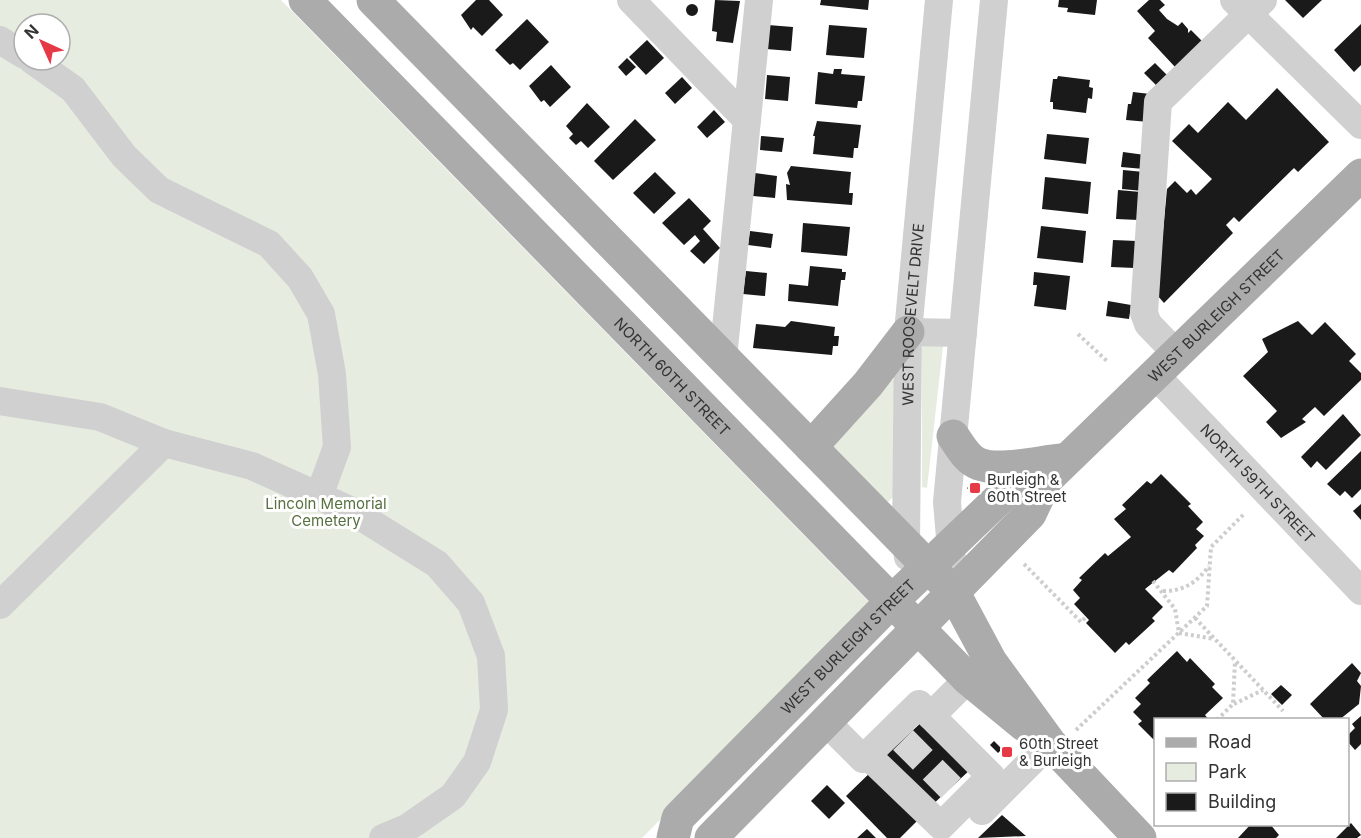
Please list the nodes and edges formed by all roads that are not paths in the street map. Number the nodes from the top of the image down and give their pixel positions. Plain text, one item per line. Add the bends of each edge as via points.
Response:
1 (305, 0) edge
2 (373, 0) edge
3 (631, 0) edge
4 (759, 0) edge
5 (939, 0) edge
6 (994, 0) edge
7 (1248, 5) edge
8 (49, 72) edge
9 (747, 120) junction
10 (1361, 125) edge
11 (1361, 175) edge
12 (908, 332) junction
13 (963, 333) junction
14 (723, 358) junction
15 (1167, 365) junction
16 (0, 401) edge
17 (953, 436) junction
18 (164, 443) junction
19 (811, 447) junction
20 (1057, 470) junction
21 (319, 496) junction
22 (917, 568) junction
23 (1361, 591) edge
24 (954, 593) junction
25 (0, 605) edge
26 (918, 628) junction
27 (968, 679) junction
28 (931, 716) junction
29 (826, 722) junction
30 (1053, 736) junction
31 (867, 755) junction
32 (991, 776) junction
33 (383, 838) edge
34 (673, 838) edge
35 (711, 838) edge
36 (956, 838) edge
37 (1140, 838) edge

1 - 22 main road, NORTH 60TH STREET
2 - 14 main road, NORTH 60TH STREET
3 - 9 street
4 - 9 street
5 - 12 street, WEST ROOSEVELT DRIVE
6 - 13 street
7 - 10 street
7 - 15 street, NORTH 59TH STREET via 1158,102 1144,313
8 - 21 street via 73,89 124,156 159,190 268,244 300,278 321,314 332,374 337,447
9 - 14 street
11 - 15 main road, WEST BURLEIGH STREET
12 - 13 street
12 - 19 main road
12 - 22 street, WEST ROOSEVELT DRIVE
13 - 17 street
14 - 19 main road, NORTH 60TH STREET
15 - 20 main road, WEST BURLEIGH STREET
15 - 23 street, NORTH 59TH STREET
16 - 18 street via 100,417
17 - 20 main road via 967,456 979,464
17 - 22 street via 947,502
18 - 21 street via 252,466
18 - 25 street
19 - 22 main road, NORTH 60TH STREET
20 - 22 main road, WEST BURLEIGH STREET via 1006,492
20 - 24 main road, WEST BURLEIGH STREET via 1030,513
21 - 33 street via 352,511 437,564 471,603 491,656 494,710 477,762 453,796 406,828
22 - 24 main road, NORTH 60TH STREET
22 - 26 main road, NORTH 60TH STREET
22 - 34 main road, WEST BURLEIGH STREET via 678,818
24 - 26 main road, WEST BURLEIGH STREET
24 - 30 main road, NORTH 60TH STREET via 991,662
26 - 27 main road, NORTH 60TH STREET
26 - 29 main road, WEST BURLEIGH STREET
27 - 28 street
27 - 30 main road, NORTH 60TH STREET
28 - 31 street via 919,704 898,735
28 - 32 street
29 - 31 street via 863,759
29 - 35 main road, WEST BURLEIGH STREET
30 - 32 street
30 - 36 street
30 - 37 main road, NORTH 60TH STREET
31 - 32 street via 941,826 958,795

